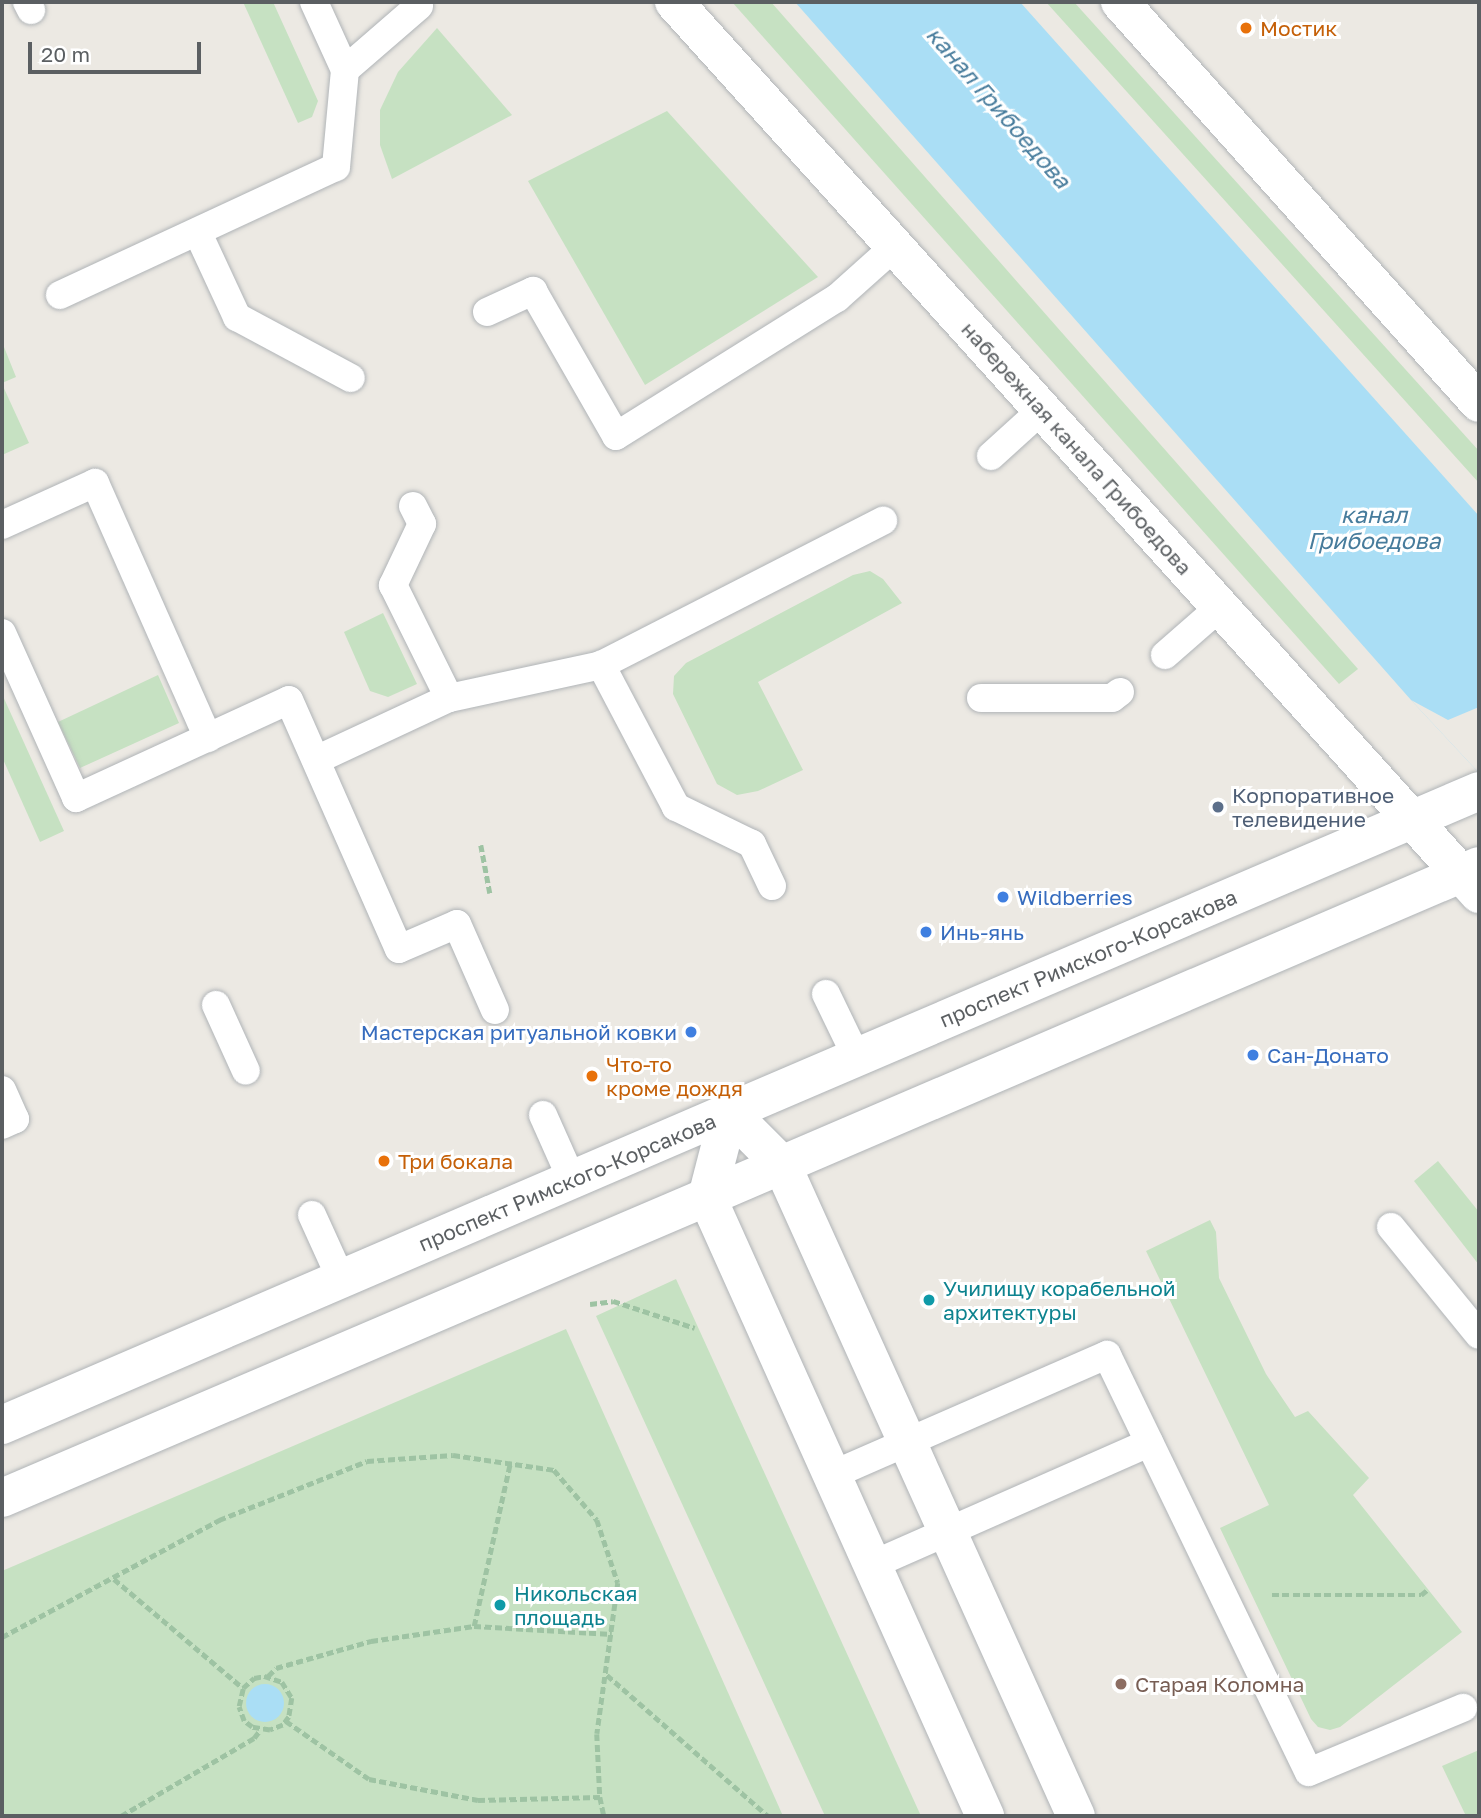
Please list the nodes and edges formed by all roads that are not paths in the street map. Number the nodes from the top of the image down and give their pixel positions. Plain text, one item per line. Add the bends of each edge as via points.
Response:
1 (314, 2) edge
2 (674, 2) edge
3 (1120, 2) edge
4 (419, 6) dead end
5 (345, 70) junction
6 (198, 233) junction
7 (894, 247) junction
8 (60, 295) dead end
9 (487, 312) dead end
10 (359, 381) dead end
11 (1479, 404) edge
12 (1044, 408) junction
13 (991, 456) dead end
14 (414, 506) dead end
15 (883, 521) dead end
16 (2, 525) edge
17 (1220, 607) junction
18 (2, 633) edge
19 (1165, 655) dead end
20 (601, 665) junction
21 (1120, 692) dead end
22 (449, 698) junction
23 (981, 698) dead end
24 (208, 738) junction
25 (316, 760) junction
26 (1479, 791) edge
27 (1411, 819) junction
28 (1473, 878) edge
29 (772, 886) dead end
30 (826, 994) dead end
31 (216, 1004) dead end
32 (495, 1010) dead end
33 (857, 1058) junction
34 (246, 1071) dead end
35 (2, 1090) edge
36 (729, 1112) junction
37 (543, 1115) dead end
38 (2, 1125) edge
39 (782, 1165) junction
40 (572, 1180) junction
41 (707, 1197) junction
42 (313, 1215) dead end
43 (1391, 1227) dead end
44 (341, 1279) junction
45 (1479, 1335) edge
46 (2, 1425) edge
47 (909, 1441) junction
48 (1149, 1443) junction
49 (832, 1475) junction
50 (2, 1499) edge
51 (949, 1531) junction
52 (872, 1565) junction
53 (1463, 1708) dead end
54 (985, 1816) edge
55 (1076, 1816) edge

1 - 5 lane
2 - 7 street, набережная канала Грибоедова
3 - 11 street
4 - 5 lane
5 - 6 lane via 336,167
6 - 8 lane
6 - 10 lane via 237,317
7 - 9 lane via 837,298 616,436 533,291
7 - 12 street, набережная канала Грибоедова
12 - 13 lane
12 - 17 street, набережная канала Грибоедова
14 - 22 lane via 422,524 393,585
15 - 20 lane
16 - 24 lane via 94,483
17 - 19 lane
17 - 27 street, набережная канала Грибоедова
18 - 24 lane via 76,798
20 - 22 lane
20 - 29 lane via 676,807 752,844
21 - 23 lane via 1112,698
22 - 25 lane
24 - 25 lane via 289,700
25 - 32 lane via 400,949 457,924
26 - 27 street, проспект Римского-Корсакова
27 - 28 street, набережная канала Грибоедова
27 - 33 street, проспект Римского-Корсакова
28 - 39 street
30 - 33 lane
31 - 34 lane
33 - 36 street, проспект Римского-Корсакова
35 - 38 lane via 15,1119
36 - 39 street
36 - 40 street, проспект Римского-Корсакова
36 - 41 street
37 - 40 lane
39 - 41 street
39 - 47 street
40 - 44 street, проспект Римского-Корсакова
41 - 49 street
41 - 50 street
42 - 44 lane
43 - 45 lane
44 - 46 street, проспект Римского-Корсакова
47 - 48 lane via 1107,1355
47 - 49 lane
47 - 51 street
48 - 51 lane
48 - 53 lane via 1309,1772
49 - 52 street
51 - 52 lane
51 - 55 street
52 - 54 street

